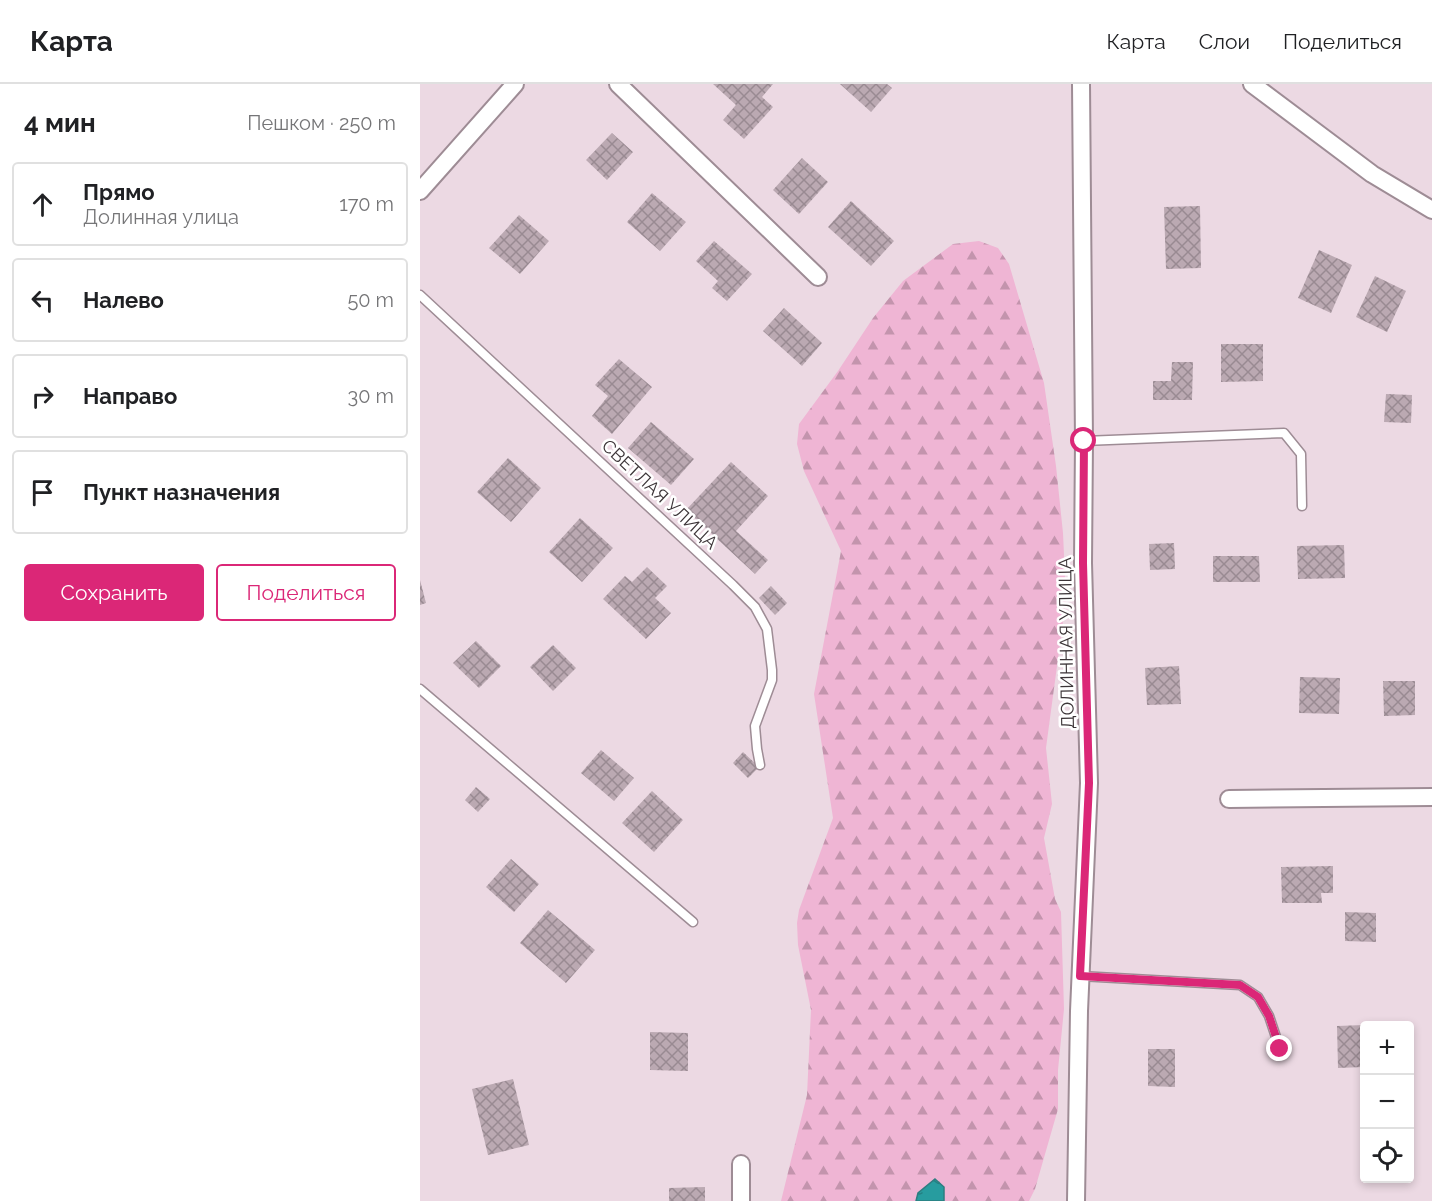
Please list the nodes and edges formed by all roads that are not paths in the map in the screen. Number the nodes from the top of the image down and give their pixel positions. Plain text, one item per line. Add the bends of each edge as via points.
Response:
1 (516, 84) edge
2 (618, 84) edge
3 (1081, 84) edge
4 (1252, 84) edge
5 (420, 191) edge
6 (1432, 210) edge
7 (818, 277) dead end
8 (420, 294) edge
9 (1084, 441) junction
10 (1302, 506) dead end
11 (420, 689) edge
12 (760, 765) dead end
13 (1432, 797) edge
14 (1229, 799) dead end
15 (693, 922) dead end
16 (1080, 976) junction
17 (1280, 1049) dead end
18 (741, 1164) dead end
19 (741, 1201) edge
20 (1076, 1201) edge

1 - 5 street
2 - 7 street
3 - 9 street, ДОЛИННАЯ УЛИЦА
4 - 6 street via 1372,174
8 - 12 lane, СВЕТЛАЯ УЛИЦА via 754,607 767,628 772,670 755,726
9 - 10 lane via 1284,433 1301,454
9 - 16 street, ДОЛИННАЯ УЛИЦА via 1089,783
11 - 15 lane
13 - 14 street
16 - 17 lane via 1240,985 1258,997
16 - 20 street, ДОЛИННАЯ УЛИЦА
18 - 19 street

